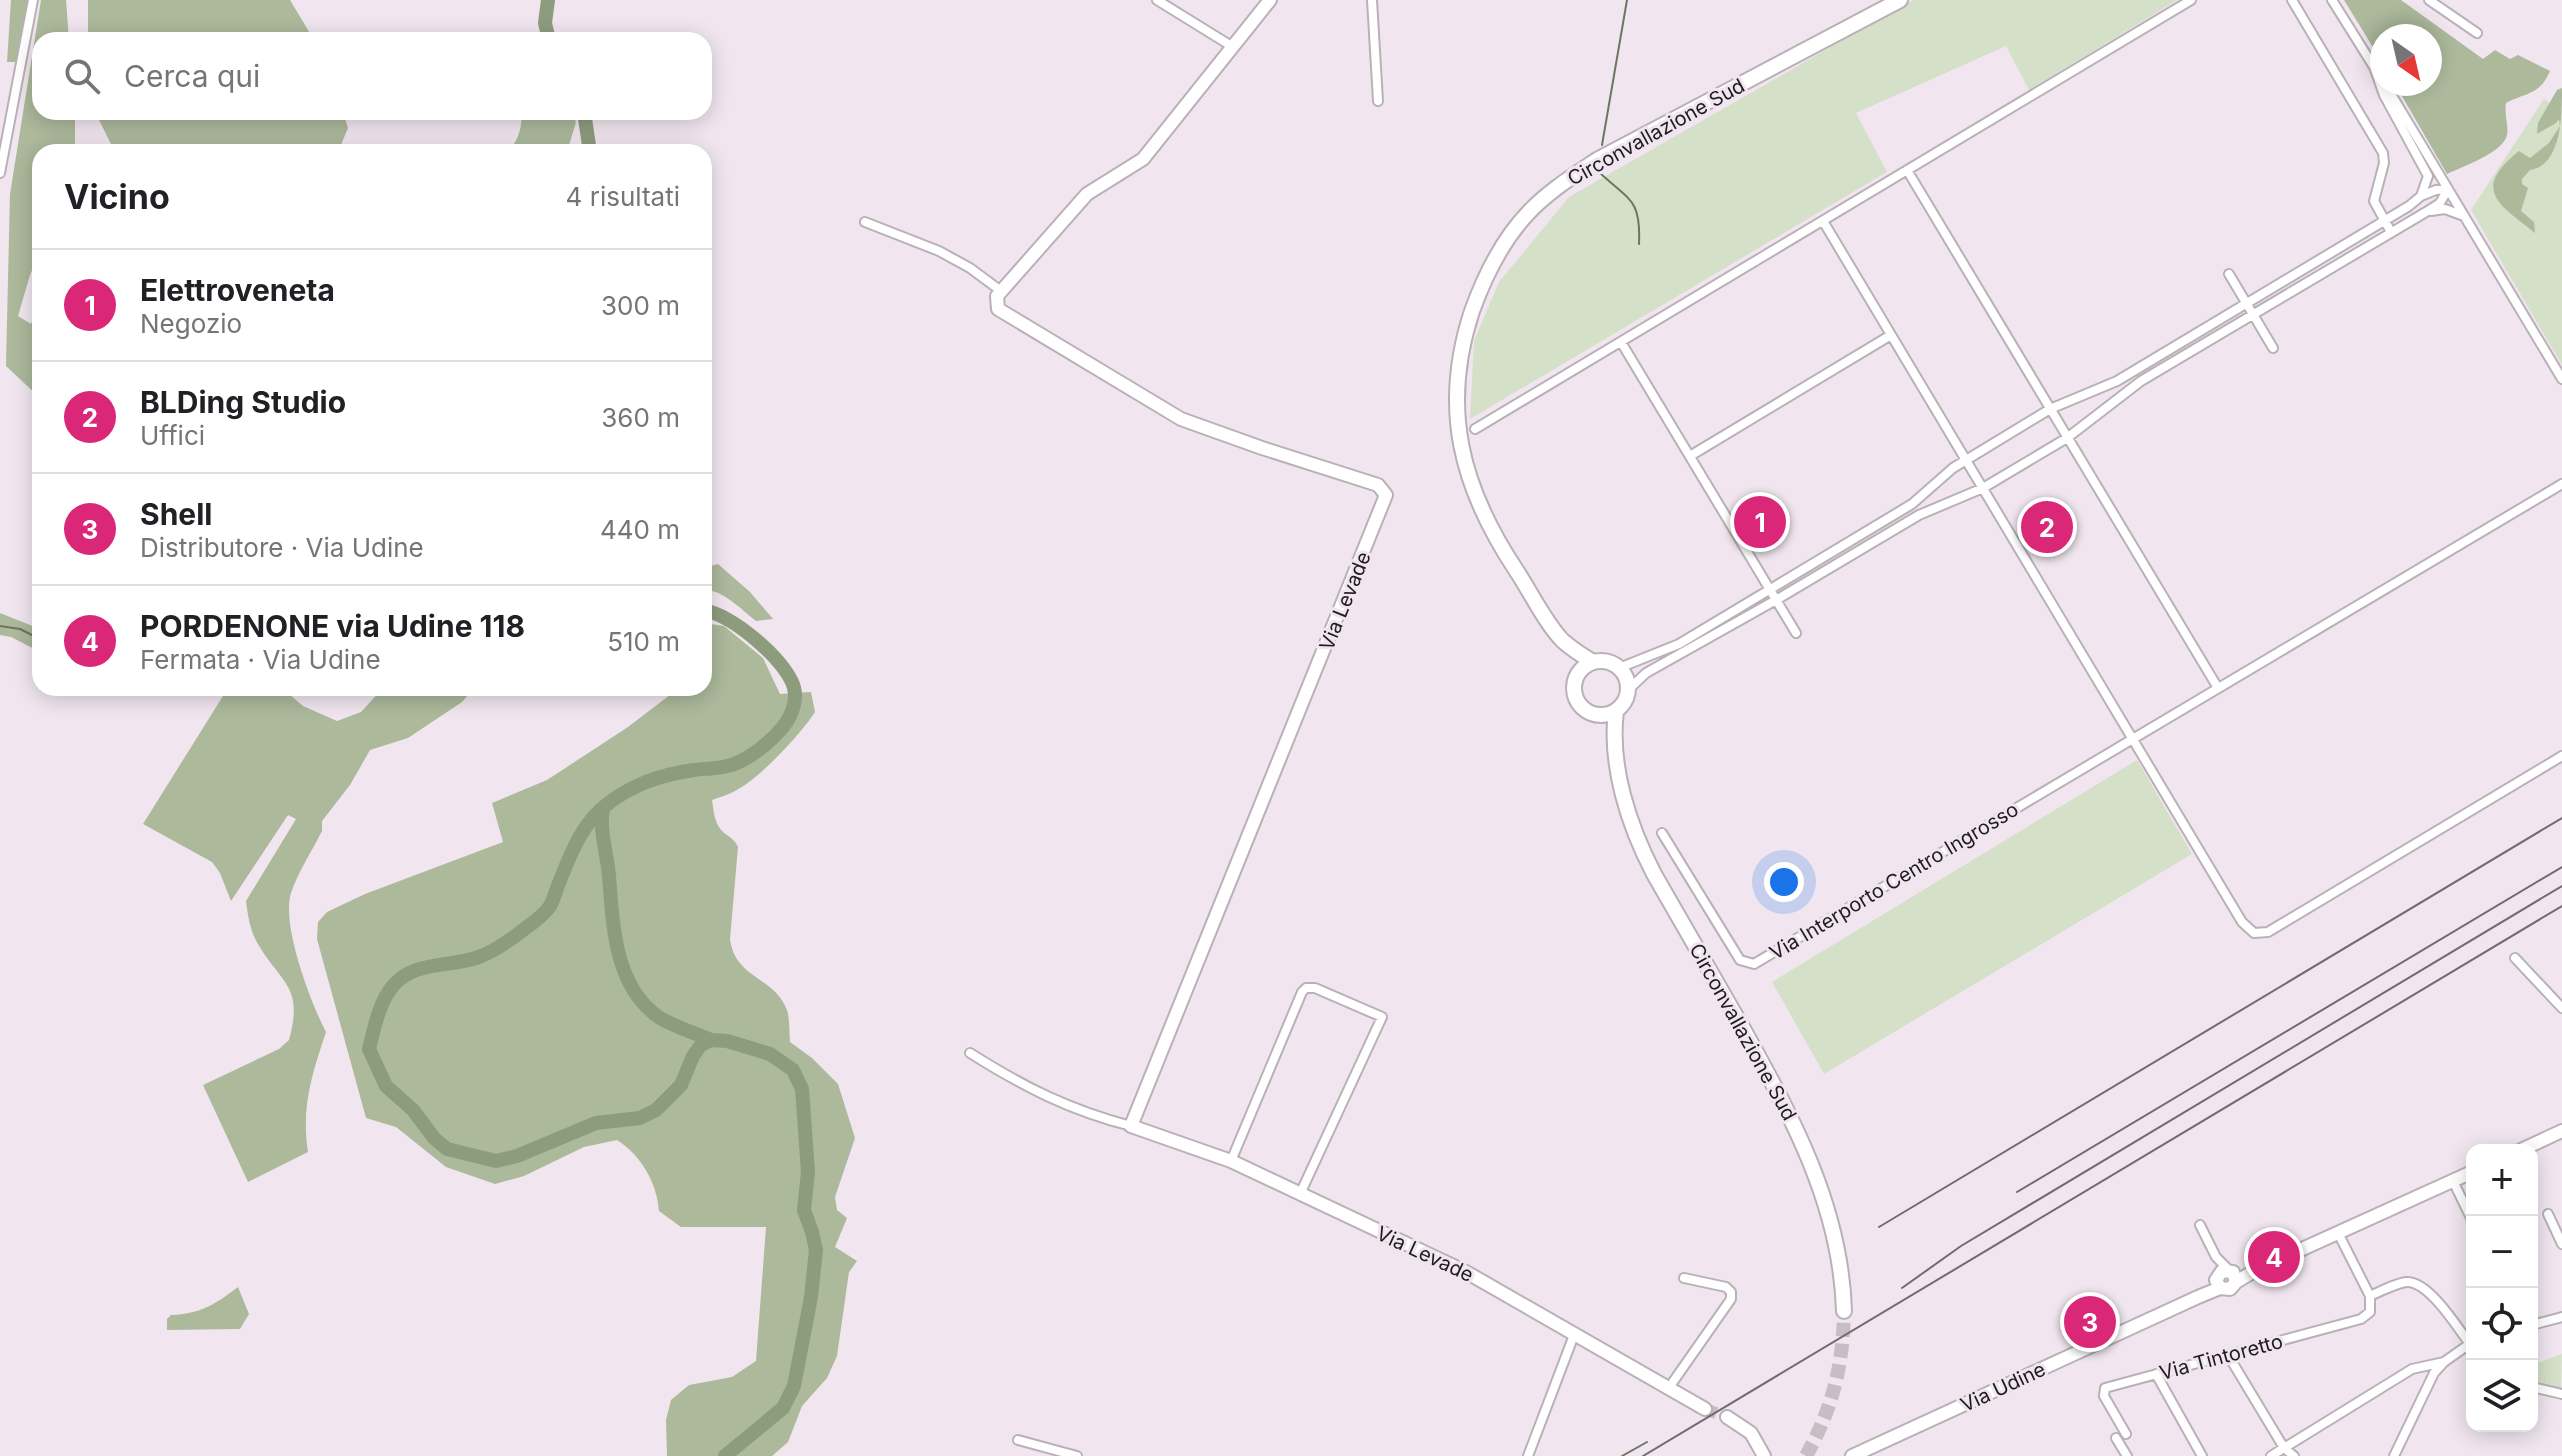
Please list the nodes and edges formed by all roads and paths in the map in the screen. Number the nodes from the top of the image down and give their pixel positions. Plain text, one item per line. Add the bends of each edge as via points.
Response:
1 (33, 0) edge
2 (1157, 0) edge
3 (1270, 0) edge
4 (1372, 0) edge
5 (1900, 0) edge
6 (2191, 0) edge
7 (2292, 0) edge
8 (2332, 0) edge
9 (2429, 0) edge
10 (2477, 33) dead end
11 (1233, 47) junction
12 (2370, 59) edge
13 (2385, 96) edge
14 (2392, 96) edge
15 (1378, 101) dead end
16 (1907, 170) junction
17 (0, 173) edge
18 (2448, 189) junction
19 (2421, 196) junction
20 (2426, 212) junction
21 (2465, 217) junction
22 (1823, 221) junction
23 (2384, 221) junction
24 (865, 222) dead end
25 (2391, 232) junction
26 (2229, 274) dead end
27 (1001, 291) junction
28 (2247, 304) junction
29 (2253, 314) junction
30 (1891, 335) junction
31 (1621, 342) junction
32 (2273, 348) dead end
33 (2562, 379) edge
34 (2050, 409) junction
35 (1475, 429) dead end
36 (2067, 438) junction
37 (1690, 456) junction
38 (1966, 460) junction
39 (2562, 484) edge
40 (1983, 488) junction
41 (1769, 590) junction
42 (1776, 600) junction
43 (1796, 633) dead end
44 (1562, 640) junction
45 (1593, 662) junction
46 (1619, 668) junction
47 (1578, 674) junction
48 (2218, 688) junction
49 (1628, 690) junction
50 (1616, 711) junction
51 (1595, 715) junction
52 (2133, 739) junction
53 (2562, 756) edge
54 (1617, 761) junction
55 (1662, 833) dead end
56 (2515, 958) dead end
57 (2562, 1008) edge
58 (970, 1053) dead end
59 (1131, 1126) junction
60 (2562, 1131) edge
61 (2534, 1144) edge
62 (1231, 1161) junction
63 (2466, 1175) edge
64 (2453, 1181) junction
65 (1300, 1194) junction
66 (2548, 1214) dead end
67 (2470, 1216) edge
68 (2200, 1225) dead end
69 (2338, 1233) junction
70 (2562, 1244) edge
71 (1684, 1278) dead end
72 (2225, 1278) junction
73 (2370, 1296) junction
74 (1844, 1311) tunnel mouth
75 (2562, 1317) edge
76 (2538, 1323) edge
77 (1574, 1335) junction
78 (2466, 1339) edge
79 (2466, 1348) edge
80 (2228, 1355) junction
81 (2444, 1362) junction
82 (2156, 1374) junction
83 (2538, 1388) edge
84 (1668, 1389) junction
85 (2562, 1394) edge
86 (1705, 1409) tunnel mouth
87 (1727, 1417) tunnel mouth
88 (2126, 1434) dead end
89 (2116, 1438) dead end
90 (1018, 1440) dead end
91 (2284, 1448) junction
92 (1077, 1456) edge
93 (1528, 1456) edge
94 (1765, 1456) edge
95 (1852, 1456) edge
96 (2127, 1456) edge
97 (2202, 1456) edge
98 (2271, 1456) edge
99 (2294, 1456) edge
100 (2394, 1456) edge

1 - 17 street
2 - 11 street
3 - 11 street
4 - 15 street
5 - 44 main road, Circonvallazione Sud via 1597,160 1530,212 1489,269 1464,335 1458,436 1484,517
6 - 16 street
7 - 23 street via 2383,153 2374,201
8 - 12 street
9 - 10 street
11 - 27 street via 1143,159 1087,194
13 - 19 street via 2428,176
14 - 18 street
16 - 22 street
16 - 34 street
18 - 19 street
18 - 20 street
18 - 21 street
19 - 23 street
20 - 21 street via 2445,209
20 - 25 street
21 - 33 street
22 - 30 street
22 - 31 street
23 - 25 street
23 - 28 street
24 - 27 street via 939,251
25 - 29 street
26 - 28 street
27 - 59 street, Via Levade via 998,309 1181,419 1378,485 1386,495
28 - 29 street
28 - 34 street via 2117,381
29 - 32 street
29 - 36 street via 2130,388
30 - 37 street
30 - 38 street
31 - 35 street
31 - 37 street
34 - 36 street
34 - 38 street
36 - 40 street
36 - 48 street
37 - 41 street
38 - 40 street
38 - 41 street via 1912,504
39 - 48 street, Via Interporto Centro Ingrosso
40 - 42 street via 1919,515
40 - 52 street
41 - 42 street
41 - 46 street via 1679,644
42 - 43 street
42 - 49 street via 1646,673
44 - 45 main road, Circonvallazione Sud
44 - 47 main road
45 - 46 main road
45 - 47 main road
46 - 49 main road
47 - 51 main road via 1574,695
48 - 52 street, Via Interporto Centro Ingrosso
49 - 50 main road
50 - 51 main road
50 - 54 main road
51 - 54 main road
52 - 53 street via 2242,922 2254,933 2268,932
52 - 55 street, Via Interporto Centro Ingrosso via 1754,964 1740,960
54 - 74 main road, Circonvallazione Sud via 1645,856 1812,1163 1835,1236
56 - 57 street
58 - 59 street, Via Levade via 1065,1105
59 - 62 street, Via Levade
60 - 61 street
62 - 65 street, Via Levade
62 - 65 street via 1306,988 1382,1017
63 - 64 street, Via Udine
64 - 67 street
64 - 69 street, Via Udine
65 - 77 street, Via Levade via 1466,1272
66 - 70 street
68 - 72 street
69 - 72 street, Via Udine via 2256,1270
69 - 73 street
71 - 84 street via 1726,1287 1731,1299
72 - 95 street, Via Udine via 2198,1297
73 - 78 street via 2406,1282 2418,1284
73 - 80 street, Via Tintoretto via 2370,1312 2361,1319
75 - 76 street
77 - 84 street, Via Levade
77 - 93 street
79 - 81 street
80 - 82 street, Via Tintoretto
80 - 91 street
81 - 91 street via 2412,1369
81 - 100 street
82 - 88 street, Via Tintoretto via 2103,1392
82 - 97 street
83 - 85 street
84 - 86 street, Via Levade
87 - 94 street via 1754,1435
89 - 96 street
90 - 92 street
91 - 98 street
91 - 99 street

